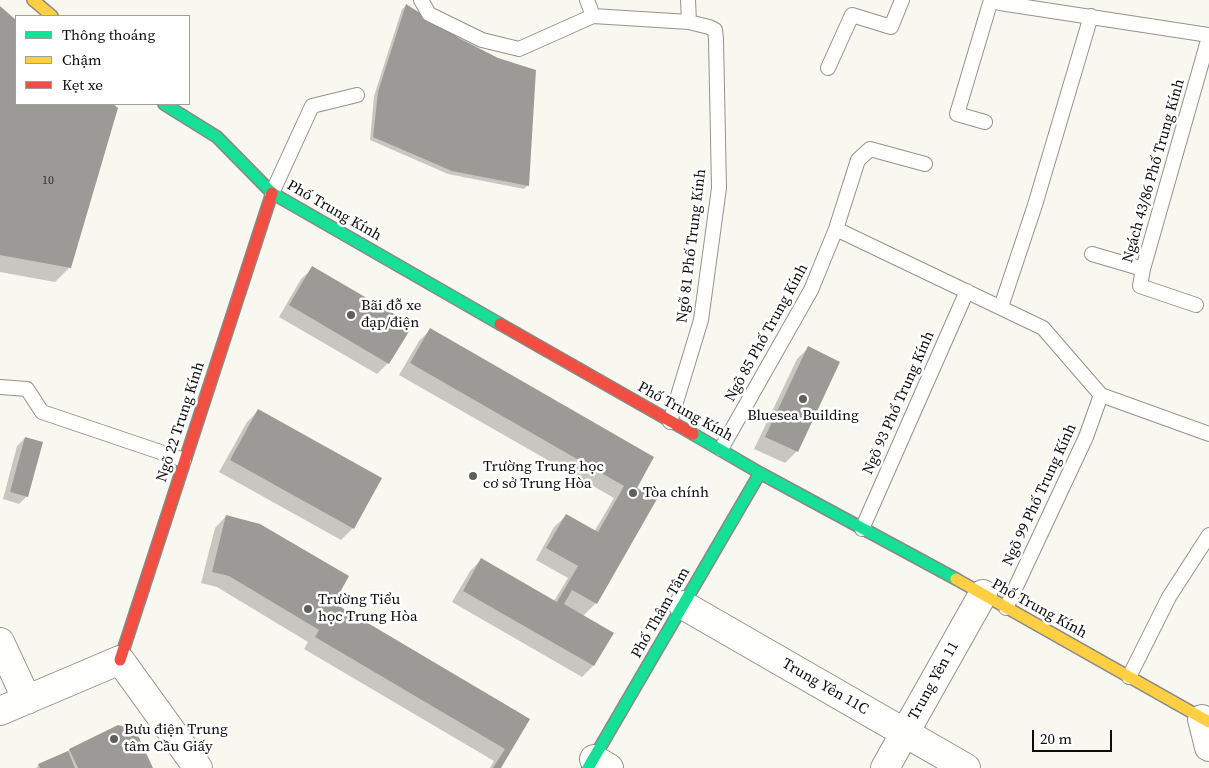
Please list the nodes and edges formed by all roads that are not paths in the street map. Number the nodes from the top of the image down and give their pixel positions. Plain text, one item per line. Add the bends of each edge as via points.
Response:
1 (33, 0) edge
2 (421, 0) edge
3 (587, 0) edge
4 (688, 0) edge
5 (902, 0) edge
6 (998, 1) edge
7 (51, 15) edge
8 (592, 16) junction
9 (1091, 16) junction
10 (689, 22) junction
11 (1209, 36) edge
12 (828, 68) dead end
13 (356, 95) dead end
14 (166, 105) edge
15 (985, 122) dead end
16 (925, 164) dead end
17 (272, 193) junction
18 (836, 230) junction
19 (1092, 254) dead end
20 (1143, 268) junction
21 (966, 291) junction
22 (1196, 304) dead end
23 (1001, 307) junction
24 (0, 387) edge
25 (1101, 395) junction
26 (670, 422) junction
27 (1209, 434) edge
28 (721, 449) junction
29 (184, 460) junction
30 (760, 473) junction
31 (862, 529) junction
32 (1209, 535) edge
33 (995, 601) junction
34 (683, 605) junction
35 (0, 642) edge
36 (120, 660) junction
37 (1129, 677) junction
38 (27, 700) junction
39 (0, 711) edge
40 (1206, 721) edge
41 (905, 733) junction
42 (1209, 747) edge
43 (597, 765) edge
44 (198, 768) edge
45 (885, 768) edge
46 (966, 768) edge

1 - 7 main road
2 - 8 lane via 430,14 482,40 519,48
3 - 8 lane
4 - 10 lane
5 - 12 lane via 891,27 852,15
6 - 9 lane
6 - 15 lane via 957,114
8 - 10 lane, Ngõ 81 Phố Trung Kính
9 - 11 lane
9 - 23 lane
10 - 26 lane, Ngõ 81 Phố Trung Kính via 709,27 715,34 718,188 701,320
11 - 20 lane, Ngách 43/86 Phố Trung Kính
13 - 17 lane via 312,106
14 - 17 main road, Phố Trung Kính via 217,137
16 - 18 lane, Ngõ 85 Phố Trung Kính via 870,149 858,160
17 - 26 main road, Phố Trung Kính
17 - 29 main road, Ngõ 22 Trung Kính
18 - 21 lane
18 - 28 lane, Ngõ 85 Phố Trung Kính via 811,290
19 - 20 lane
20 - 22 lane, Ngách 43/86 Phố Trung Kính via 1140,286
21 - 23 lane
21 - 31 lane, Ngõ 93 Phố Trung Kính
23 - 25 lane via 1043,328
24 - 29 lane via 27,389 42,412
25 - 27 lane
25 - 33 lane, Ngõ 99 Phố Trung Kính via 1086,437
26 - 28 main road, Phố Trung Kính
28 - 30 main road, Phố Trung Kính
29 - 36 main road, Ngõ 22 Trung Kính
30 - 31 main road, Phố Trung Kính
30 - 34 main road, Phố Thâm Tâm
31 - 33 main road, Phố Trung Kính
32 - 37 lane via 1169,597
33 - 37 main road, Phố Trung Kính
33 - 41 street, Trung Yên 11
34 - 41 street, Trung Yên 11C
34 - 43 main road, Phố Thâm Tâm
35 - 38 street
36 - 38 street
36 - 44 street
37 - 40 main road, Phố Trung Kính
38 - 39 street
40 - 42 street
41 - 45 street, Trung Yên 11
41 - 46 street, Trung Yên 11C

